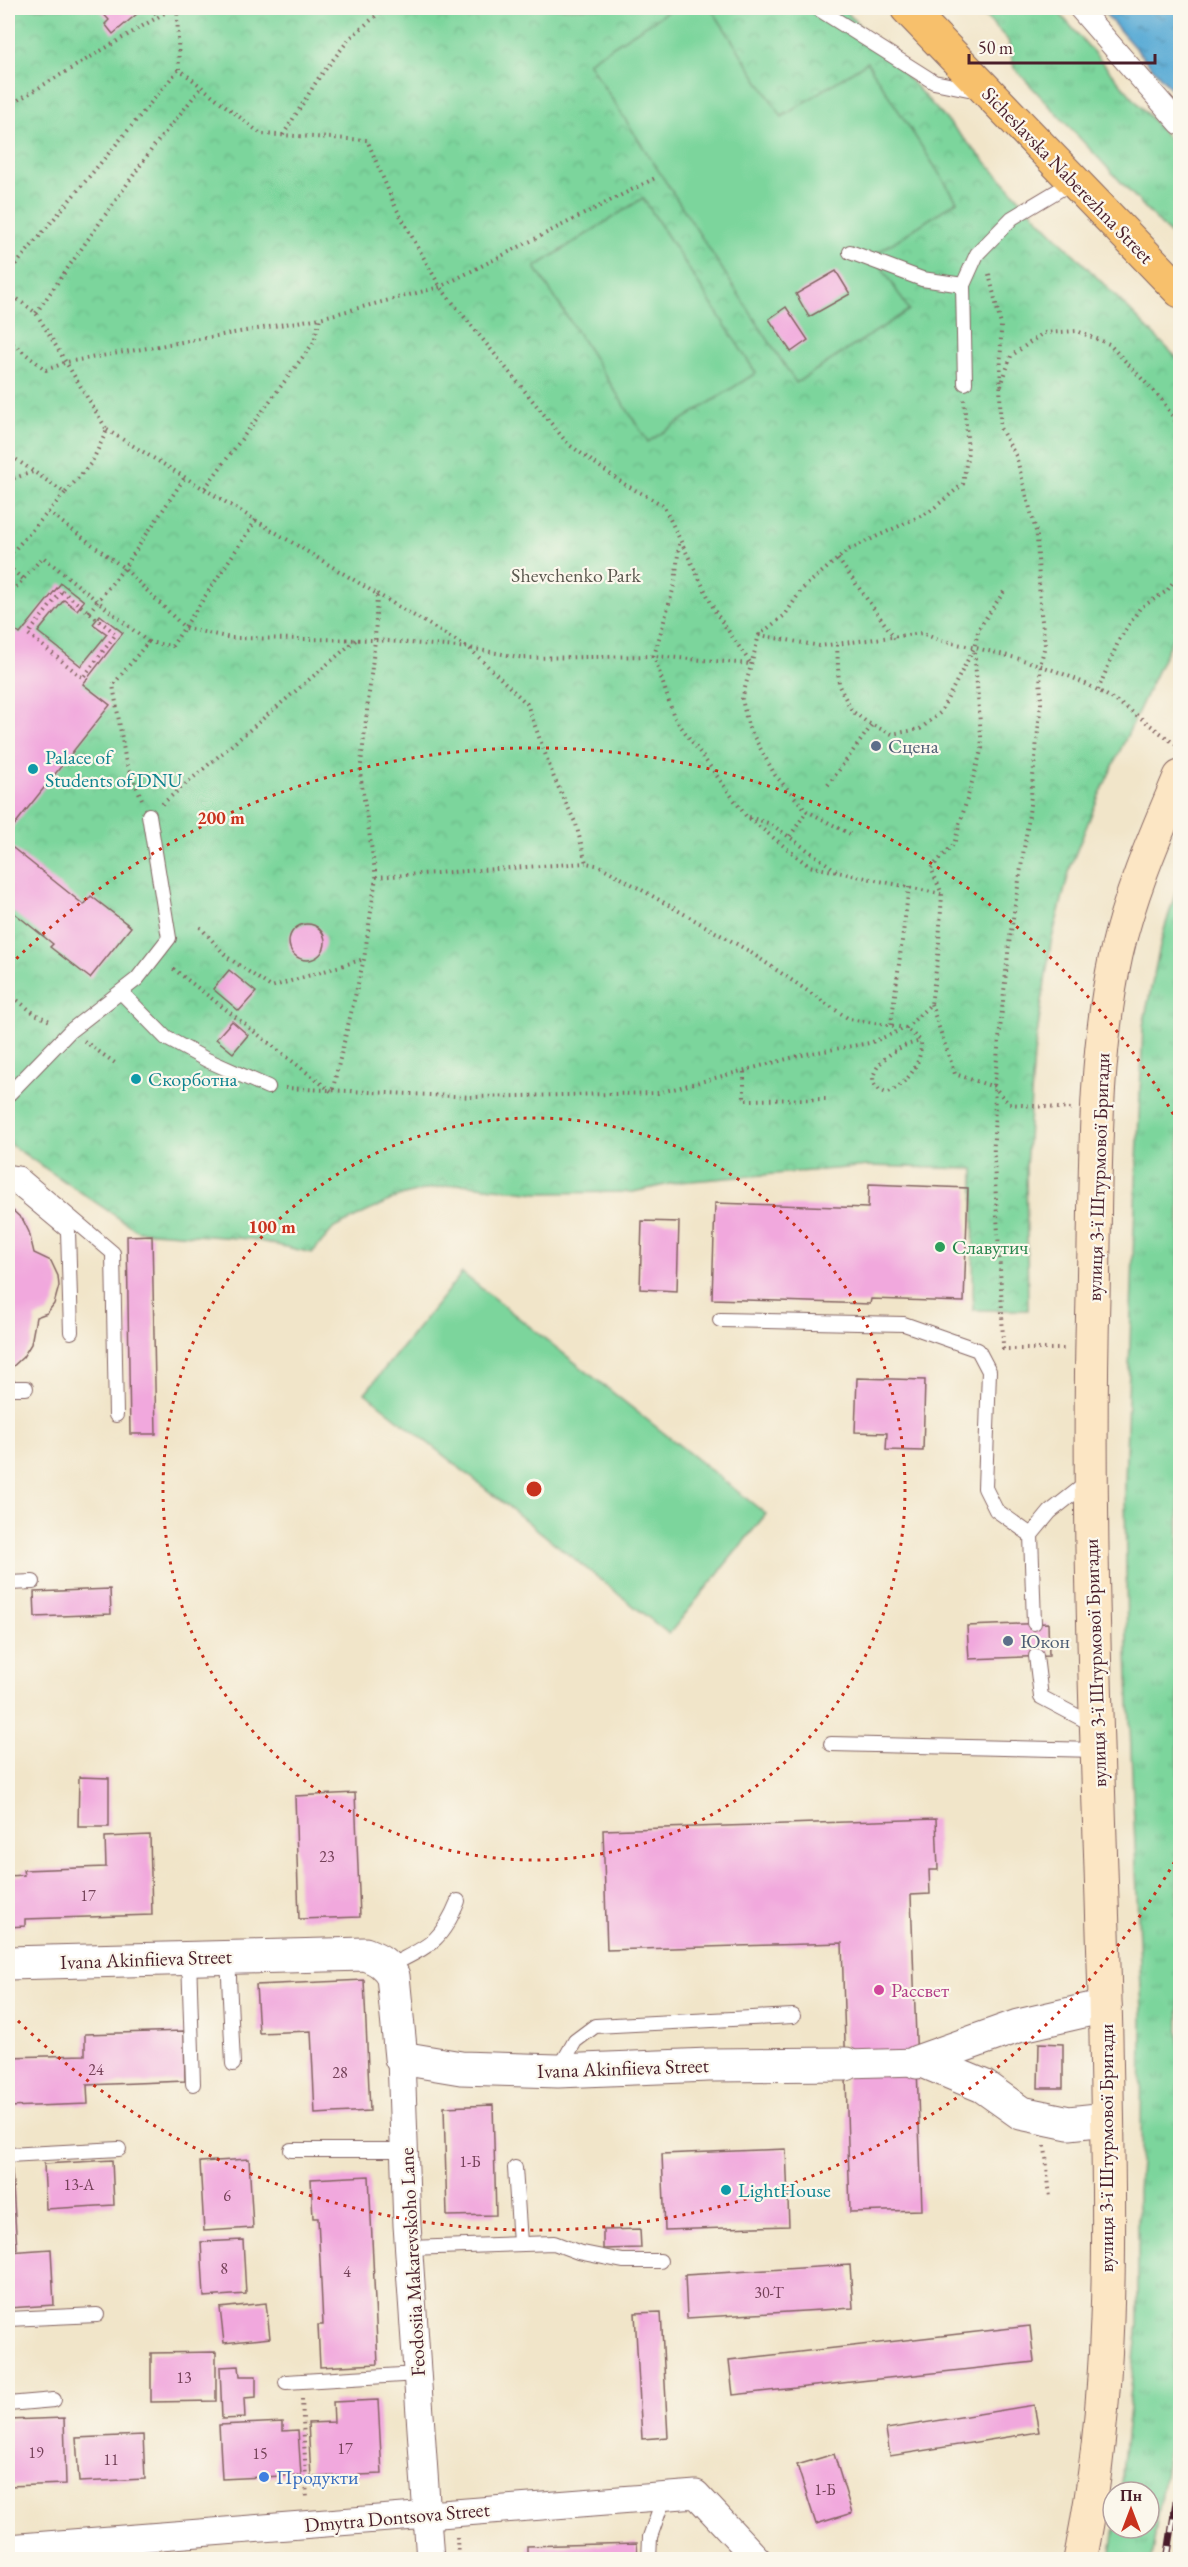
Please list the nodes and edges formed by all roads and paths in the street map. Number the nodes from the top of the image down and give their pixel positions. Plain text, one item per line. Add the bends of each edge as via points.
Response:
1 (151, 8) edge
2 (175, 8) edge
3 (385, 8) edge
4 (817, 8) edge
5 (907, 8) edge
6 (1079, 8) edge
7 (159, 17) junction
8 (179, 69) junction
9 (201, 88) junction
10 (988, 93) junction
11 (8, 105) edge
12 (1180, 124) edge
13 (282, 135) junction
14 (657, 177) dead end
15 (1074, 181) junction
16 (983, 247) junction
17 (850, 252) dead end
18 (8, 274) edge
19 (963, 285) junction
20 (440, 287) junction
21 (1180, 291) edge
22 (8, 292) edge
23 (36, 313) junction
24 (320, 318) junction
25 (8, 340) edge
26 (67, 362) junction
27 (964, 383) joint
28 (1000, 390) junction
29 (1180, 428) edge
30 (107, 430) junction
31 (8, 454) edge
32 (33, 472) junction
33 (185, 477) junction
34 (8, 480) edge
35 (206, 488) junction
36 (64, 493) junction
37 (48, 512) junction
38 (256, 520) junction
39 (679, 542) junction
40 (8, 557) edge
41 (838, 558) junction
42 (8, 566) edge
43 (124, 568) junction
44 (1180, 572) edge
45 (24, 580) junction
46 (1005, 590) dead end
47 (377, 594) junction
48 (8, 596) edge
49 (98, 601) junction
50 (89, 612) junction
51 (185, 628) junction
52 (759, 635) junction
53 (895, 638) junction
54 (357, 639) junction
55 (375, 640) junction
56 (148, 642) junction
57 (837, 645) junction
58 (469, 648) junction
59 (974, 648) junction
60 (654, 656) junction
61 (751, 664) junction
62 (1040, 666) junction
63 (1098, 690) junction
64 (873, 725) junction
65 (1180, 748) edge
66 (1180, 777) edge
67 (828, 785) dead end
68 (807, 811) junction
69 (149, 815) junction
70 (746, 816) junction
71 (850, 834) dead end
72 (790, 836) junction
73 (586, 863) junction
74 (839, 872) junction
75 (376, 877) junction
76 (909, 887) junction
77 (942, 894) junction
78 (201, 927) dead end
79 (156, 956) junction
80 (364, 959) junction
81 (121, 992) junction
82 (931, 1004) junction
83 (891, 1025) junction
84 (906, 1028) junction
85 (921, 1041) junction
86 (744, 1071) junction
87 (268, 1087) joint
88 (994, 1087) junction
89 (332, 1092) junction
90 (8, 1095) edge
91 (830, 1099) dead end
92 (1098, 1111) junction
93 (8, 1172) edge
94 (8, 1181) edge
95 (720, 1320) dead end
96 (71, 1332) dead end
97 (1031, 1349) dead end
98 (8, 1388) edge
99 (26, 1388) dead end
100 (116, 1415) dead end
101 (1090, 1481) junction
102 (1031, 1535) junction
103 (33, 1582) dead end
104 (8, 1583) edge
105 (1034, 1623) dead end
106 (1036, 1656) dead end
107 (1096, 1738) junction
108 (831, 1744) dead end
109 (458, 1901) dead end
110 (228, 1956) junction
111 (189, 1957) junction
112 (8, 1963) edge
113 (388, 1967) junction
114 (1105, 2006) junction
115 (793, 2016) dead end
116 (401, 2058) junction
117 (920, 2061) junction
118 (232, 2064) dead end
119 (846, 2064) joint
120 (558, 2071) junction
121 (193, 2084) dead end
122 (1107, 2118) junction
123 (1045, 2141) dead end
124 (118, 2149) dead end
125 (291, 2150) dead end
126 (405, 2150) junction
127 (8, 2155) edge
128 (515, 2168) dead end
129 (1050, 2198) dead end
130 (520, 2242) junction
131 (409, 2248) junction
132 (660, 2261) dead end
133 (97, 2315) dead end
134 (8, 2319) edge
135 (418, 2374) junction
136 (302, 2381) junction
137 (286, 2382) dead end
138 (54, 2400) dead end
139 (8, 2404) edge
140 (664, 2497) junction
141 (427, 2514) junction
142 (308, 2524) junction
143 (8, 2548) edge
144 (430, 2559) edge
145 (650, 2559) edge
146 (758, 2559) edge
147 (1080, 2559) edge

1 - 7 path
2 - 7 path
2 - 8 path
3 - 13 path via 350,38
4 - 10 lane via 934,82
5 - 10 main road, Sicheslavska Naberezhna Street
6 - 12 street
7 - 11 path
8 - 9 path
8 - 18 path
9 - 13 path via 261,134
9 - 23 path via 154,146
10 - 15 main road, Sicheslavska Naberezhna Street
13 - 20 path via 367,140 395,206
14 - 20 path
15 - 16 lane via 1012,218
15 - 21 main road, Sicheslavska Naberezhna Street
16 - 19 lane
16 - 28 path via 1001,325
17 - 19 lane via 922,279
19 - 27 lane
20 - 24 path
20 - 39 path via 568,444 624,484 663,505
22 - 23 path
23 - 26 path
24 - 26 path
24 - 35 path via 314,342
25 - 26 path via 46,370
26 - 30 path
27 - 41 path via 968,451 963,484 929,512
28 - 29 path via 1011,356 1043,333 1077,331 1109,344 1162,400
28 - 62 path via 1000,428 1016,456 1037,535 1045,645
30 - 33 path
30 - 36 path via 92,462
31 - 32 path
32 - 34 path
32 - 36 path
33 - 35 path
33 - 43 path
35 - 38 path
36 - 37 path
37 - 40 path
37 - 43 path
38 - 47 path
38 - 51 path
39 - 60 path via 675,583
39 - 61 path via 716,613
41 - 52 path via 802,589 784,615
41 - 53 path
42 - 45 path
43 - 49 path
43 - 51 path
44 - 63 path via 1167,591 1140,608 1119,640
45 - 48 path
45 - 49 path via 43,557
46 - 59 path via 979,628
47 - 55 path
47 - 58 path
49 - 50 path
49 - 56 path
50 - 50 path via 116,633 83,678 28,634 62,591
51 - 54 path via 231,638
51 - 56 path via 172,646
52 - 57 path via 820,646
52 - 61 path
53 - 57 path
53 - 59 path via 922,633
54 - 55 path
54 - 69 path
55 - 58 path
55 - 75 path via 360,773
56 - 69 path via 113,686 126,763
57 - 64 path via 839,686 852,711
58 - 60 path via 524,658
58 - 73 path via 527,704 576,824
59 - 62 path
59 - 64 path via 940,713 920,729 892,734
59 - 77 path via 982,748 954,844 931,868
60 - 61 path
60 - 70 path via 674,717
61 - 68 path via 742,699 748,726 776,775
62 - 63 path
62 - 88 path via 1041,703 1032,791 1009,944
63 - 65 path via 1128,707
64 - 67 path
66 - 92 main road, вулиця 3-ї Штурмової Бригади via 1136,886 1117,952 1106,1013
68 - 71 path
68 - 72 path
69 - 79 lane via 169,938
70 - 72 path via 771,824
70 - 74 path via 809,866
72 - 74 path
73 - 75 path
73 - 83 path via 600,866 747,950 849,1019
74 - 76 path
75 - 80 path
76 - 77 path
76 - 83 path
77 - 82 path
78 - 80 path via 227,957 271,987
79 - 81 lane
79 - 89 path
80 - 89 path
81 - 87 lane via 166,1038
81 - 90 lane via 70,1031
82 - 84 path
82 - 88 path via 955,1074
83 - 84 path
84 - 85 path
84 - 86 path via 870,1043 806,1054
85 - 85 path via 898,1048 878,1064 873,1073 879,1090 887,1092 906,1081 917,1065
86 - 89 path via 658,1092 473,1097
86 - 91 path via 744,1100
87 - 89 path
88 - 92 path via 1009,1104
88 - 97 path via 1004,1349
92 - 101 main road, вулиця 3-ї Штурмової Бригади
93 - 100 lane via 20,1174 113,1253
94 - 96 lane via 68,1231
95 - 102 lane via 904,1324 978,1350 989,1371 985,1488 996,1510
98 - 99 lane
101 - 102 lane via 1050,1512
101 - 107 main road, вулиця 3-ї Штурмової Бригади
102 - 105 lane
103 - 104 lane
106 - 107 lane via 1041,1697
107 - 108 lane
107 - 114 main road, вулиця 3-ї Штурмової Бригади
109 - 113 lane via 435,1942
110 - 111 street, Ivana Akinfiieva Street
110 - 113 street, Ivana Akinfiieva Street via 350,1952 379,1959
110 - 118 lane
111 - 112 street, Ivana Akinfiieva Street
111 - 121 lane
113 - 116 street, Feodosiia Makarevskoho Lane via 394,1985
114 - 117 street via 1018,2026
114 - 122 main road, вулиця 3-ї Штурмової Бригади
115 - 120 lane via 595,2026 575,2042
116 - 120 street, Ivana Akinfiieva Street via 461,2068
116 - 126 street, Feodosiia Makarevskoho Lane
117 - 119 street
117 - 122 street via 983,2086 1021,2113 1069,2123
119 - 120 street, Ivana Akinfiieva Street
122 - 147 main road, вулиця 3-ї Штурмової Бригади via 1106,2352 1090,2515
123 - 129 path
124 - 127 lane
125 - 126 lane
126 - 131 street, Feodosiia Makarevskoho Lane
128 - 130 lane
130 - 131 lane
130 - 132 lane via 554,2242 578,2252 623,2261
131 - 135 street, Feodosiia Makarevskoho Lane
133 - 134 lane
135 - 136 lane
135 - 141 street, Feodosiia Makarevskoho Lane
136 - 137 lane
136 - 142 path
138 - 139 lane
140 - 141 street, Dmytra Dontsova Street
140 - 145 lane via 650,2537
140 - 146 street, Dmytra Dontsova Street via 696,2494
141 - 142 street, Dmytra Dontsova Street
141 - 144 street, Feodosiia Makarevskoho Lane
142 - 143 street, Dmytra Dontsova Street

